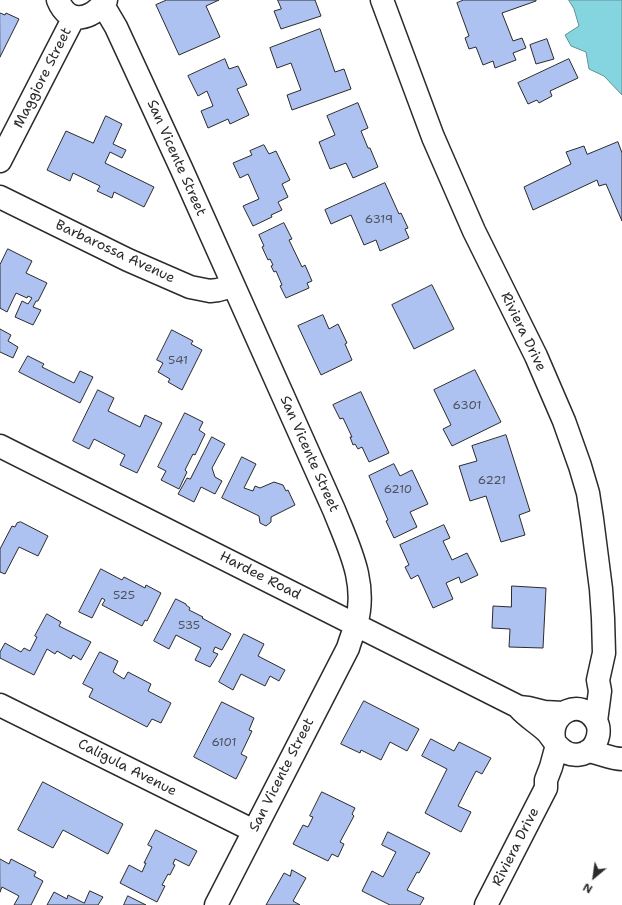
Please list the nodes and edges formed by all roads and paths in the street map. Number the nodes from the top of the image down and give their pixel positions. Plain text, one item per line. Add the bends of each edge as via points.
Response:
1 (58, 0) edge
2 (382, 0) edge
3 (105, 2) edge
4 (74, 16) junction
5 (0, 161) edge
6 (0, 197) edge
7 (233, 286) junction
8 (0, 446) edge
9 (356, 624) junction
10 (598, 680) junction
11 (0, 705) edge
12 (519, 707) junction
13 (568, 711) junction
14 (590, 740) junction
15 (555, 742) junction
16 (622, 755) edge
17 (622, 759) edge
18 (546, 788) junction
19 (254, 831) junction
20 (216, 905) edge
21 (486, 905) edge

1 - 4 street via 65,11
2 - 10 street, Riviera Drive via 433,137 474,231 539,362 580,466 591,508 601,589 604,645
3 - 4 street via 88,16
3 - 7 street, San Vicente Street
4 - 5 street, Maggiore Street
6 - 7 street, Barbarossa Avenue via 128,260 190,287 210,291
7 - 9 street, San Vicente Street via 334,510 354,562 360,584
8 - 9 street, Hardee Road
9 - 12 street, Hardee Road
9 - 19 street, San Vicente Street via 348,648
10 - 13 street
10 - 14 street, Riviera Drive via 600,691
11 - 19 street, Caligula Avenue
12 - 13 street, Hardee Road via 544,712
12 - 15 street, Hardee Road
13 - 14 street via 587,712
13 - 15 street via 555,722
14 - 15 street via 566,753
14 - 16 street via 608,743
14 - 17 street via 603,754
14 - 18 street, Riviera Drive via 564,768 554,785
15 - 18 street, Riviera Drive
18 - 21 street, Riviera Drive
19 - 20 street, San Vicente Street

